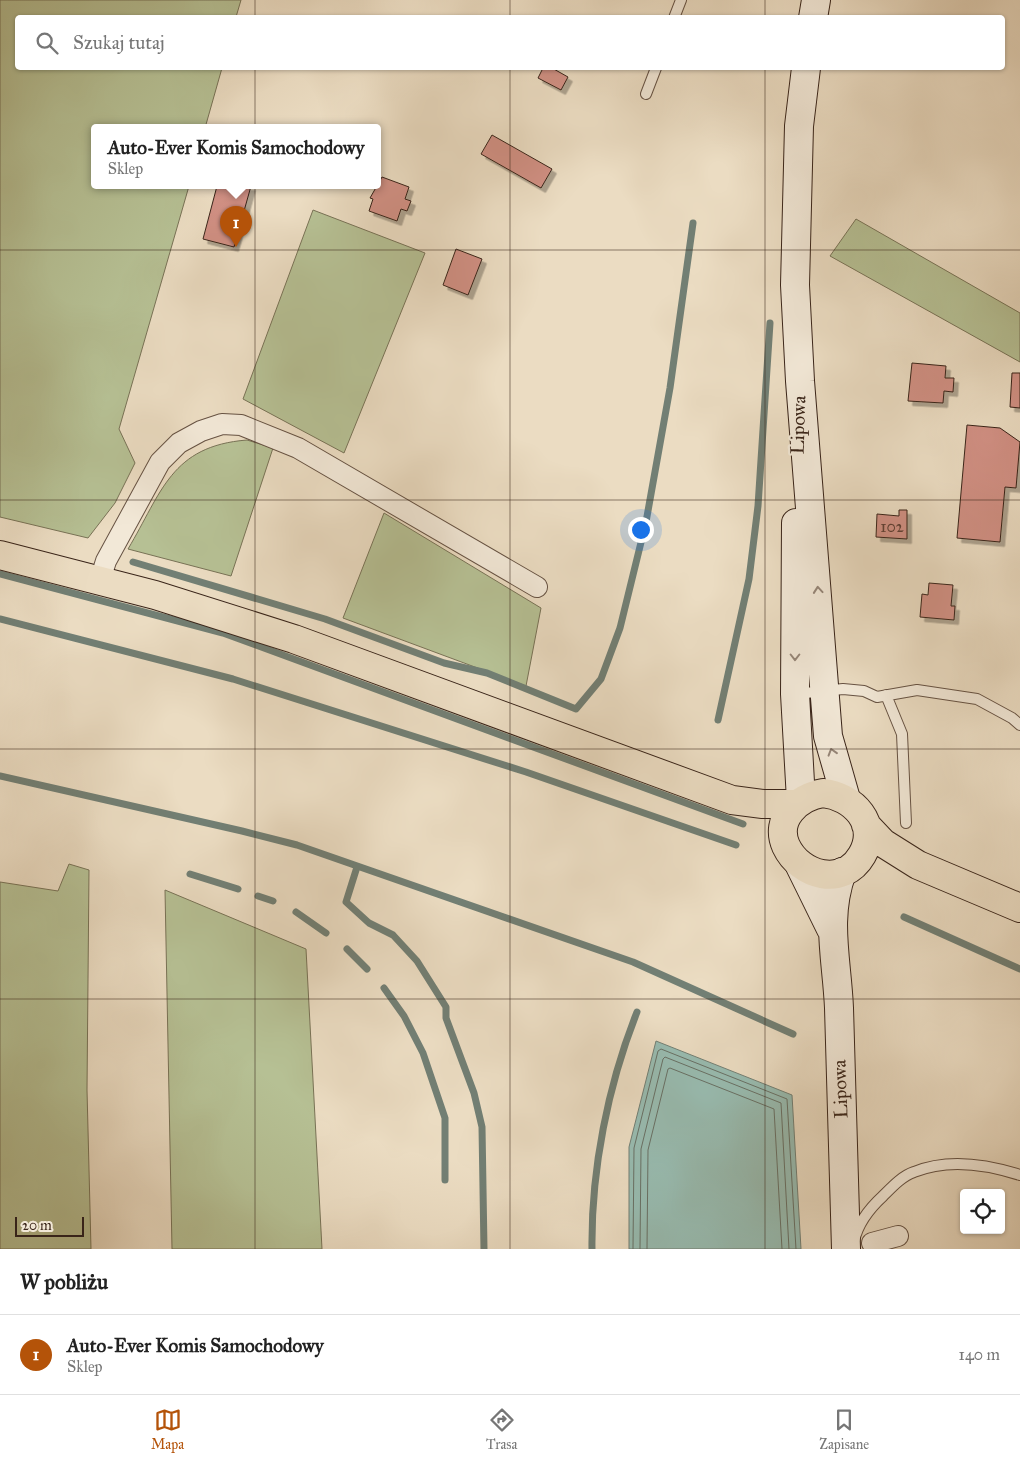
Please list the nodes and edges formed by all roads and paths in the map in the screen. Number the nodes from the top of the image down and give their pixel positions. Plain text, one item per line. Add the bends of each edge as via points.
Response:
1 (681, 0) edge
2 (816, 0) edge
3 (675, 15) edge
4 (814, 15) edge
5 (655, 70) edge
6 (806, 70) edge
7 (646, 94) dead end
8 (800, 381) junction
9 (0, 555) edge
10 (100, 580) junction
11 (537, 587) dead end
12 (825, 690) junction
13 (795, 694) junction
14 (886, 695) junction
15 (1020, 725) edge
16 (846, 799) junction
17 (732, 800) junction
18 (798, 802) junction
19 (906, 823) dead end
20 (866, 825) junction
21 (782, 836) junction
22 (851, 865) junction
23 (918, 865) junction
24 (800, 866) junction
25 (1020, 908) edge
26 (831, 929) junction
27 (1020, 1175) edge
28 (898, 1236) dead end
29 (859, 1246) edge
30 (852, 1249) edge

1 - 3 lane
2 - 4 main road
5 - 7 lane
6 - 8 main road via 799,126 795,285
12 -> 8 main road, Lipowa
8 -> 13 main road, Lipowa
9 - 10 highway
10 - 11 street via 106,561 160,462 179,443 222,424 241,425 298,448
10 - 17 highway via 294,638
12 - 13 lane
12 - 14 lane via 843,689 877,697
16 -> 12 main road, Lipowa via 828,736
13 - 18 main road, Lipowa
14 - 15 lane via 917,690 977,699
14 - 19 lane via 902,734
16 - 18 highway via 824,793
16 - 20 highway, Lipowa via 855,805
17 - 18 highway via 764,804
17 - 21 highway via 756,814
18 - 21 highway via 786,818
20 - 22 highway, Lipowa via 866,847
20 - 23 highway via 883,844
21 - 24 highway, Lipowa via 791,856
22 - 23 highway
22 - 24 highway via 824,875
22 - 26 main road, Lipowa via 835,895
23 - 25 highway
24 - 26 main road, Lipowa
26 - 29 main road, Lipowa
27 - 30 lane via 987,1165 960,1163 913,1172 872,1206 855,1235
28 - 29 street

